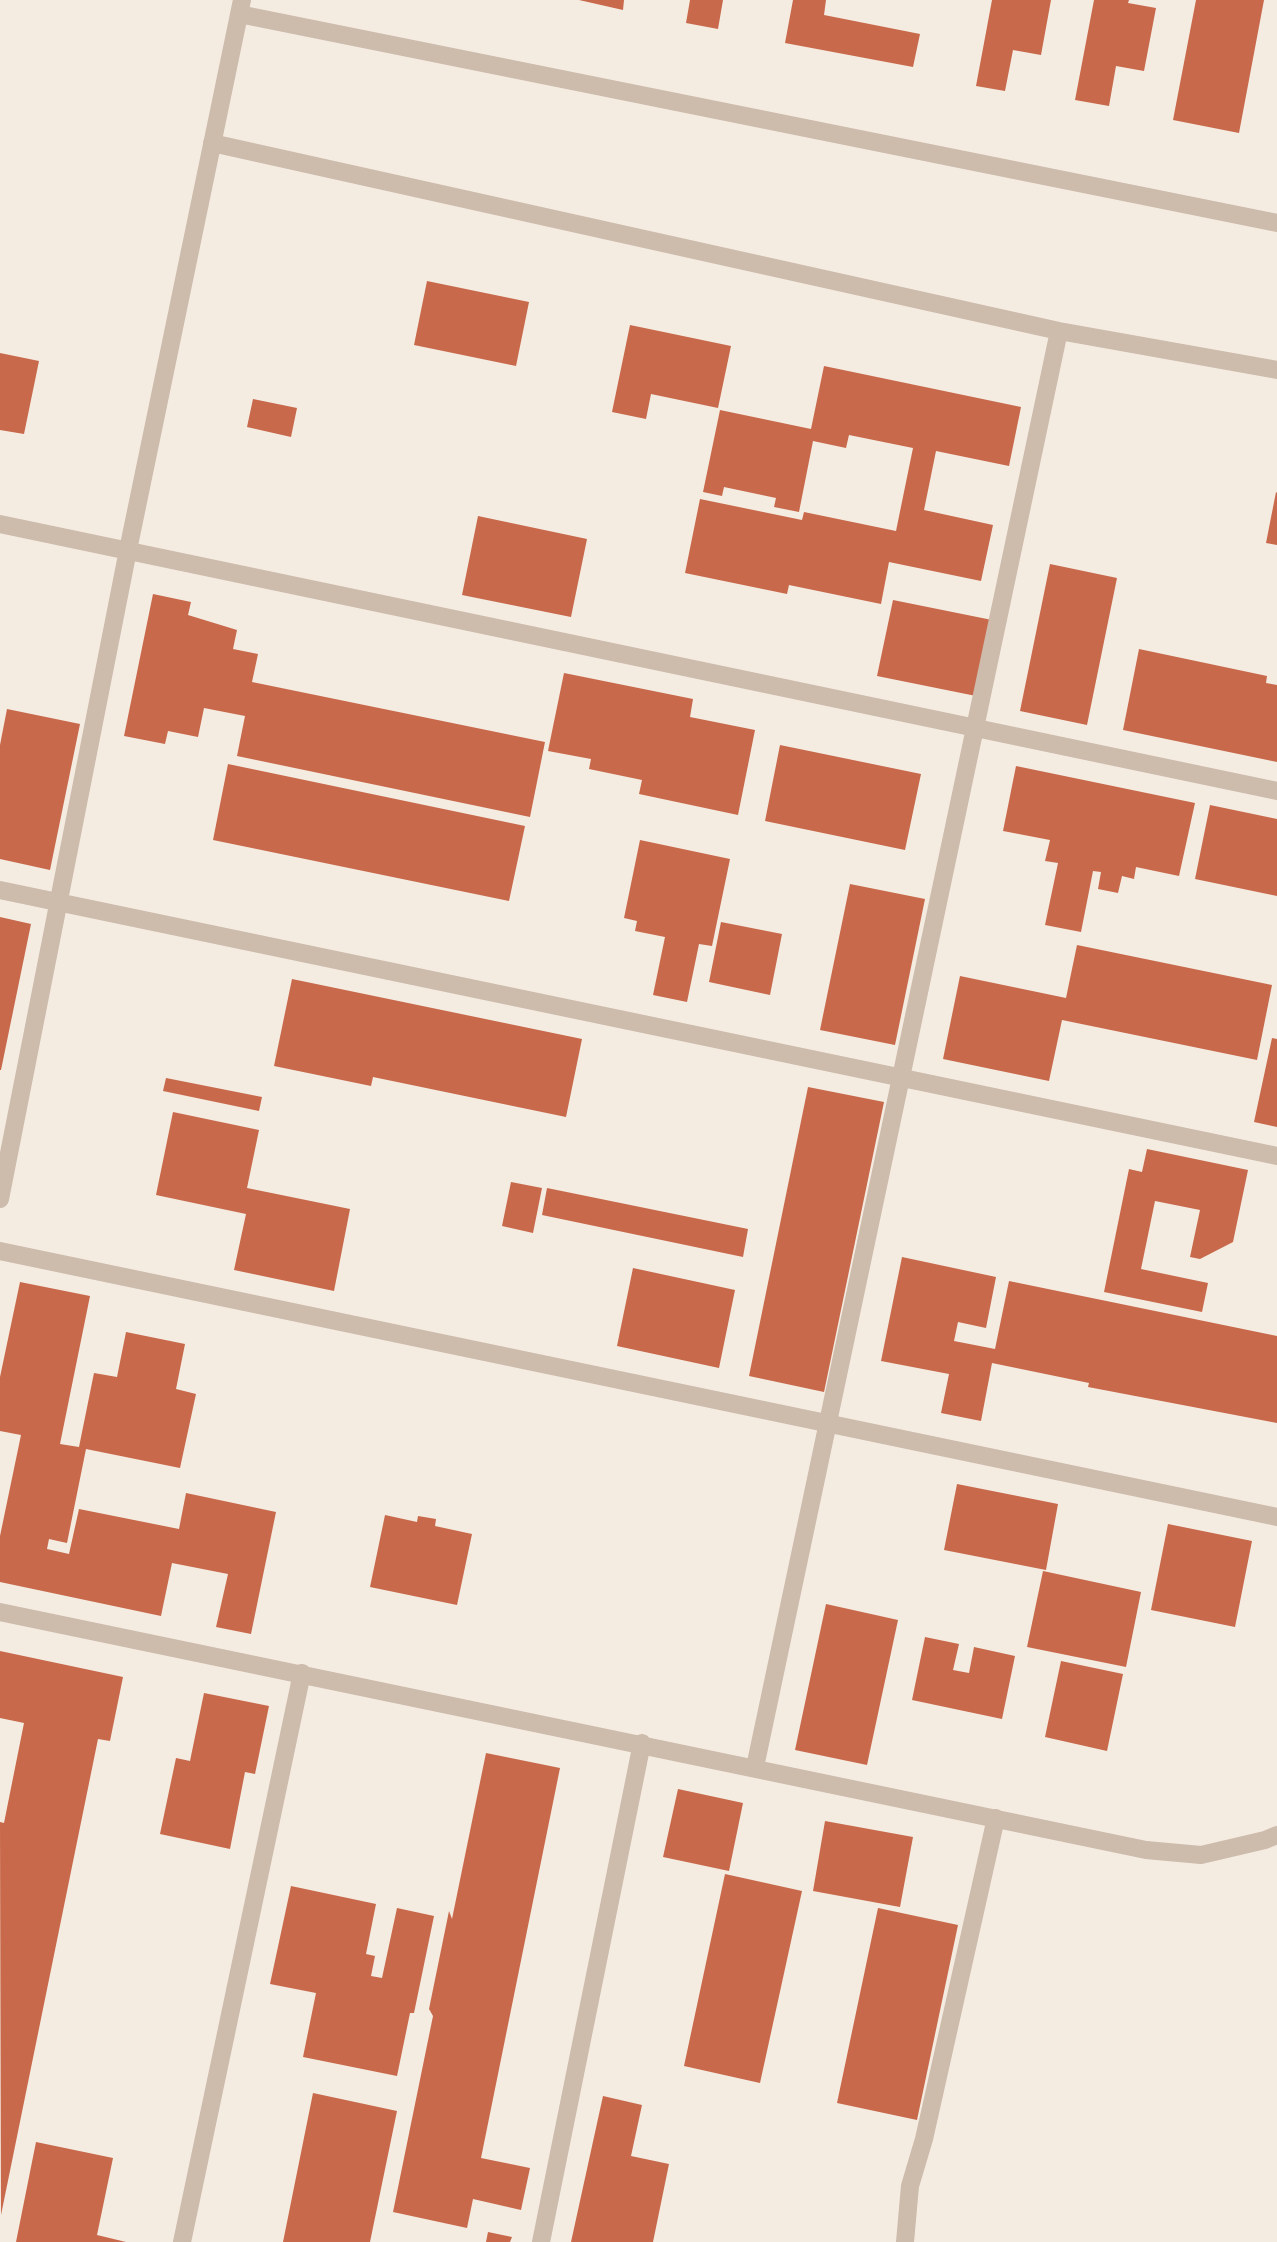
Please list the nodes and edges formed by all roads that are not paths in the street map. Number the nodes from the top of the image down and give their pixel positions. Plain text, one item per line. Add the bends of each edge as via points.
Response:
1 (240, 7) edge
2 (212, 143) junction
3 (1277, 223) edge
4 (1059, 331) junction
5 (1277, 370) edge
6 (0, 524) edge
7 (128, 550) junction
8 (976, 727) junction
9 (1277, 791) edge
10 (0, 890) edge
11 (59, 902) junction
12 (901, 1078) junction
13 (1277, 1156) edge
14 (0, 1199) edge
15 (0, 1251) edge
16 (828, 1423) junction
17 (1277, 1517) edge
18 (0, 1612) edge
19 (302, 1673) junction
20 (642, 1743) junction
21 (755, 1767) junction
22 (996, 1818) junction
23 (1277, 1835) edge
24 (182, 2242) edge
25 (541, 2242) edge
26 (905, 2242) edge

1 - 2 street
1 - 3 street
2 - 4 street
2 - 7 street
4 - 5 street
4 - 8 street
6 - 7 street
7 - 8 street
7 - 11 street
8 - 9 street
8 - 12 street
10 - 11 street
11 - 12 street
11 - 14 street
12 - 13 street
12 - 16 street
15 - 16 street
16 - 17 street
16 - 21 street
18 - 19 street
19 - 20 street
19 - 24 street
20 - 21 street
20 - 25 street
21 - 22 street
22 - 23 street via 1146,1850 1201,1855
22 - 26 street via 910,2186

